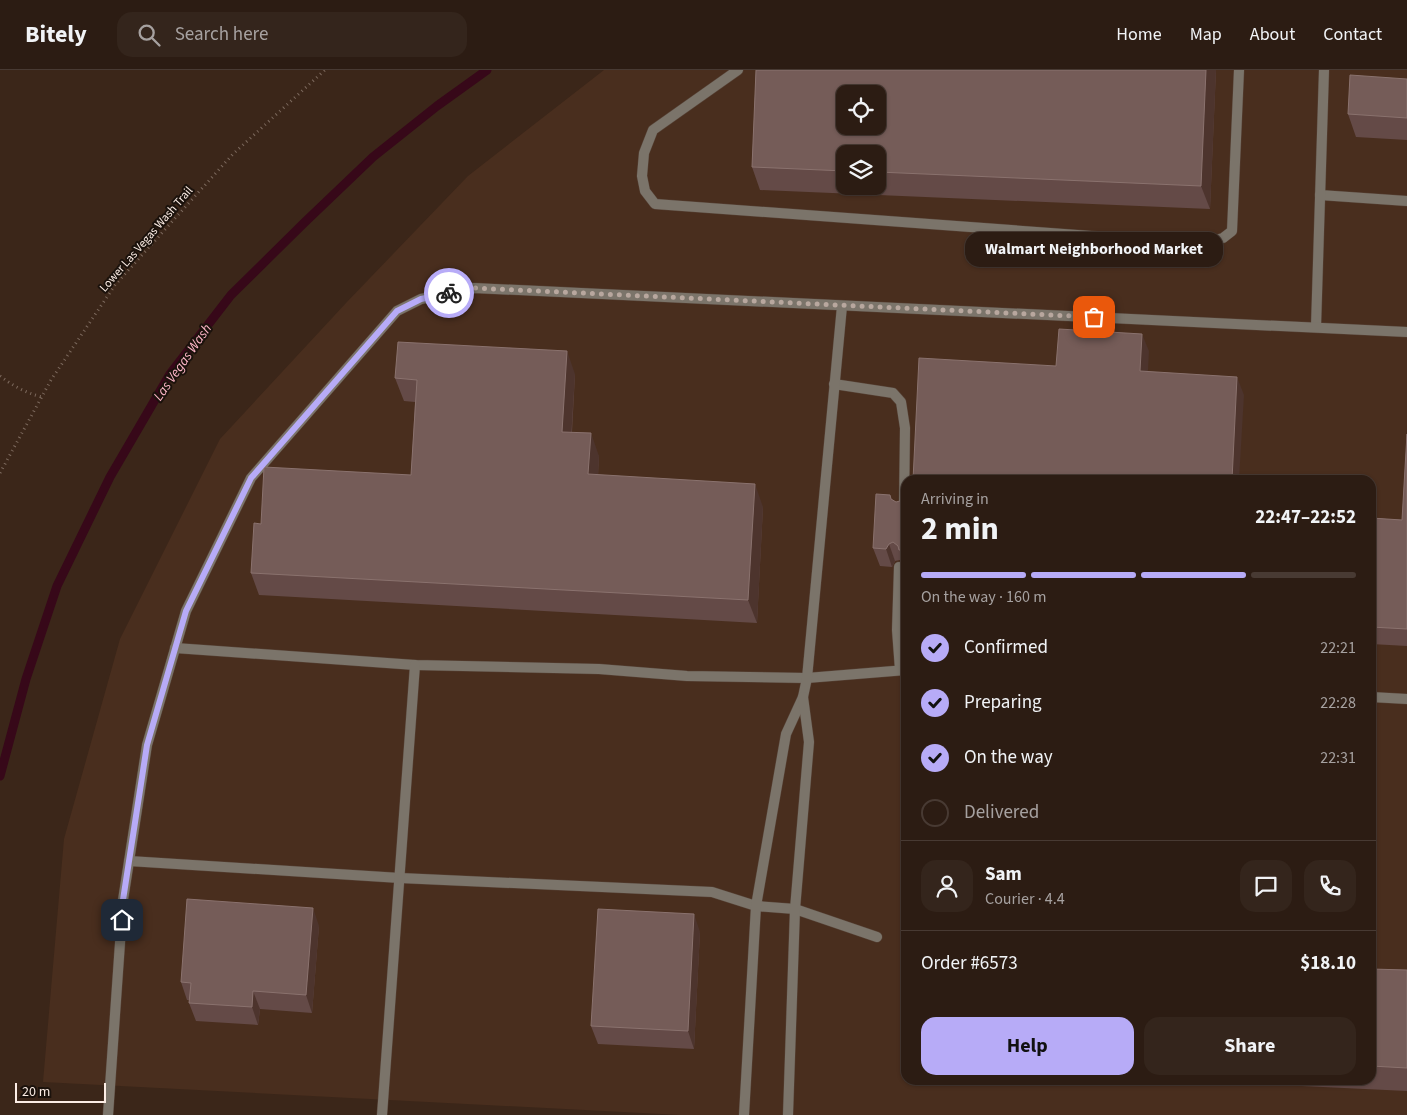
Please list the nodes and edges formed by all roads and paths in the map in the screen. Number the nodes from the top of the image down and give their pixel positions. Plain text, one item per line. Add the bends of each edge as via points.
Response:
1 (325, 70) edge
2 (738, 70) edge
3 (1239, 70) edge
4 (1324, 70) edge
5 (1320, 195) junction
6 (1407, 201) edge
7 (842, 306) junction
8 (1316, 328) junction
9 (1407, 332) edge
10 (0, 376) edge
11 (834, 384) junction
12 (42, 397) junction
13 (0, 473) edge
14 (904, 475) edge
15 (899, 567) edge
16 (175, 648) junction
17 (901, 657) edge
18 (415, 665) junction
19 (901, 670) edge
20 (807, 678) junction
21 (803, 697) junction
22 (1376, 697) edge
23 (1407, 699) edge
24 (130, 861) junction
25 (400, 878) junction
26 (756, 906) junction
27 (795, 908) junction
28 (877, 937) dead end
29 (108, 1115) edge
30 (382, 1115) edge
31 (744, 1115) edge
32 (788, 1115) edge

1 - 12 path, Lower Las Vegas Wash Trail via 233,154 116,285
2 - 3 lane via 654,130 644,153 642,176 645,191 655,204 1201,244 1223,238 1232,231
4 - 5 lane
5 - 6 lane
5 - 8 lane
7 - 8 lane
7 - 11 lane
7 - 16 lane via 474,288 421,299 397,311 251,478 186,611
8 - 9 lane
10 - 12 path via 23,391
11 - 14 lane via 893,393 901,402 905,428
11 - 20 lane
12 - 13 path, Lower Las Vegas Wash Trail
15 - 17 lane via 897,630
16 - 18 lane
16 - 24 lane via 147,745
18 - 20 lane
18 - 25 lane
19 - 20 lane
20 - 21 lane
21 - 26 lane via 786,734
21 - 27 lane via 809,742
22 - 23 lane
24 - 25 lane
24 - 29 lane via 123,900
25 - 26 lane via 712,892
25 - 30 lane
26 - 27 lane
26 - 31 lane
27 - 28 lane
27 - 32 lane

